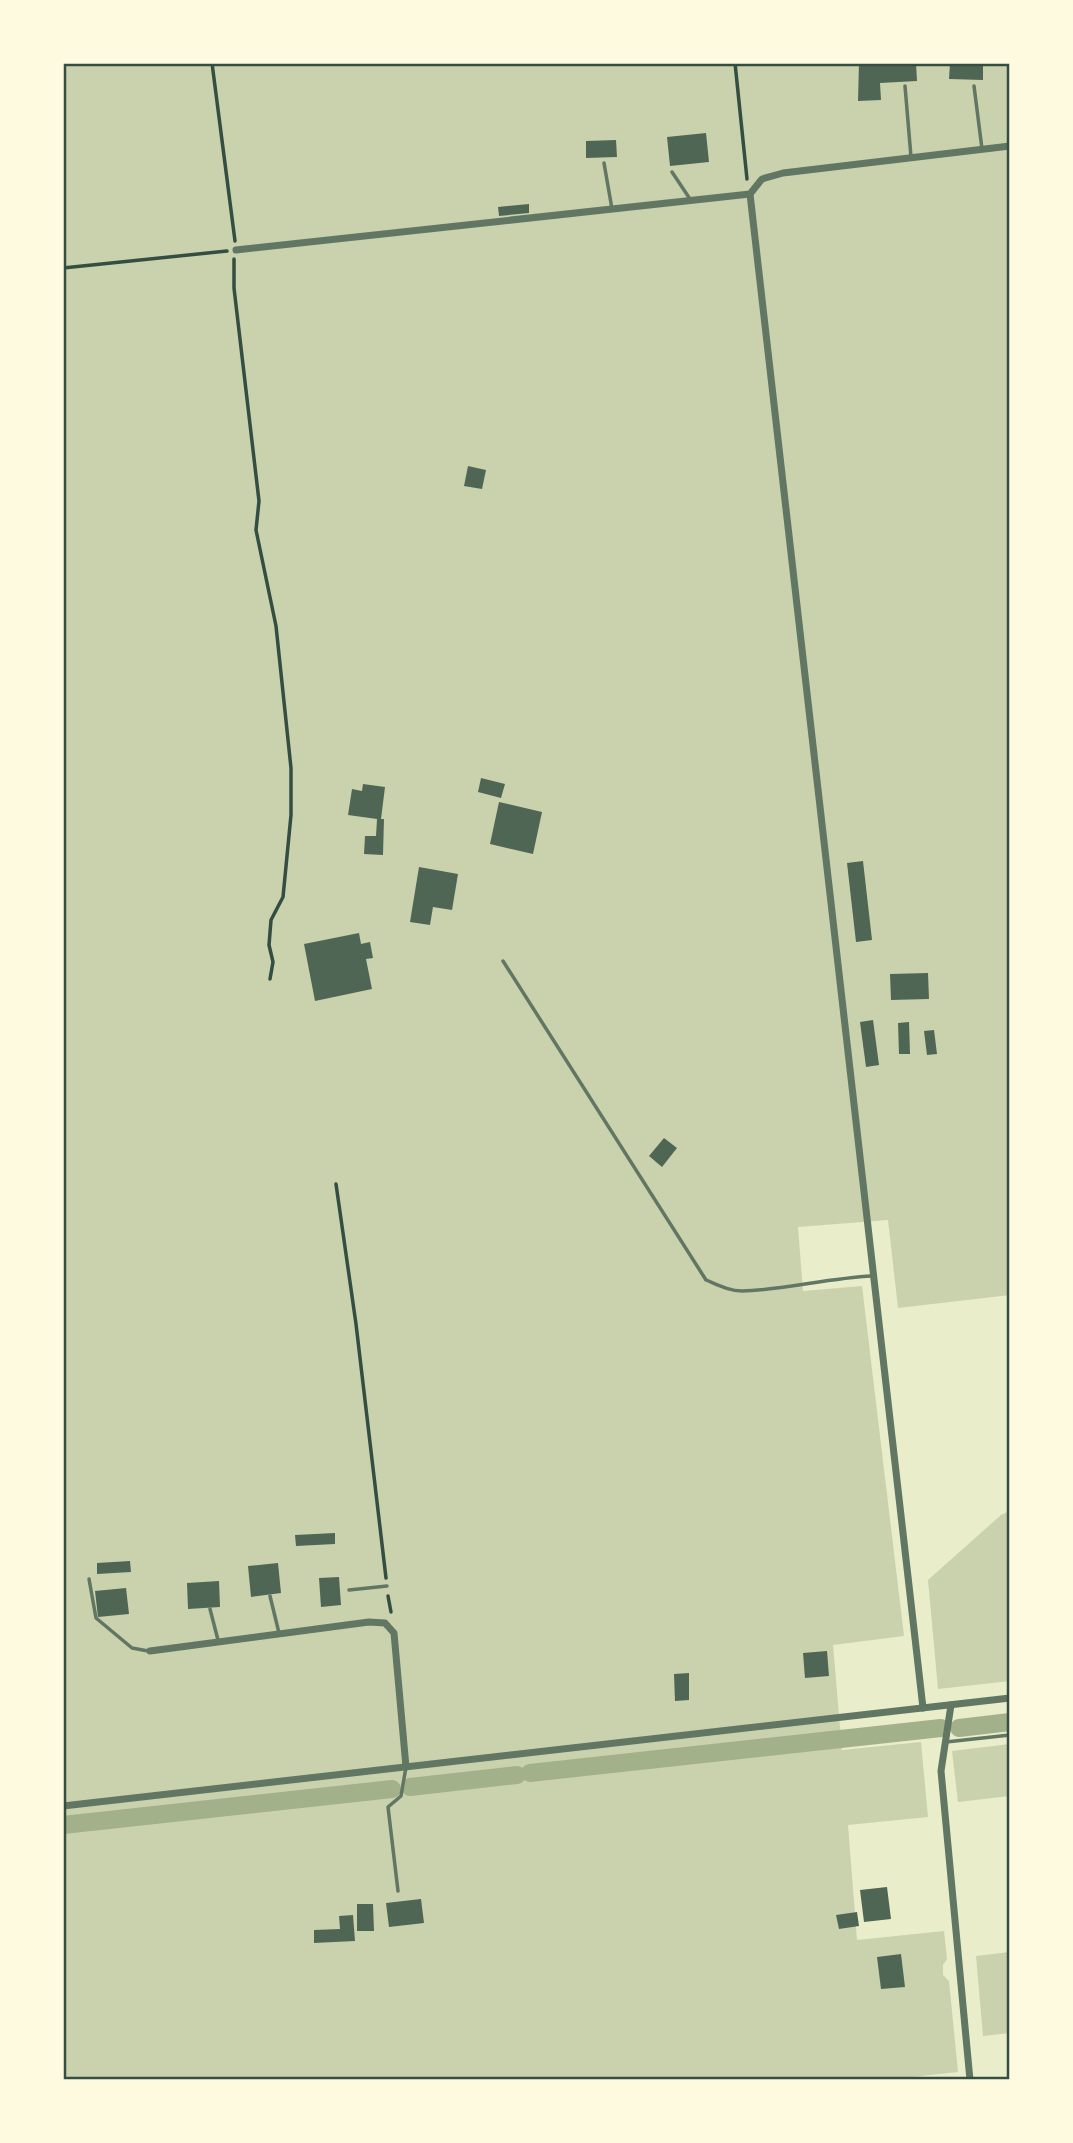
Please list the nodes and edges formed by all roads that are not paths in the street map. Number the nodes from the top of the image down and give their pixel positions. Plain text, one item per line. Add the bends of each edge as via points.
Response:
1 (905, 86) dead end
2 (974, 86) dead end
3 (1010, 146) edge
4 (982, 149) junction
5 (911, 158) junction
6 (604, 163) dead end
7 (672, 172) dead end
8 (750, 194) junction
9 (690, 201) junction
10 (612, 209) junction
11 (236, 250) road end
12 (503, 961) dead end
13 (874, 1276) junction
14 (89, 1579) dead end
15 (387, 1586) road end
16 (349, 1590) dead end
17 (270, 1596) dead end
18 (210, 1609) dead end
19 (279, 1633) junction
20 (218, 1640) junction
21 (150, 1651) joint
22 (1010, 1698) edge
23 (951, 1705) junction
24 (923, 1708) junction
25 (1010, 1735) edge
26 (944, 1743) junction
27 (406, 1767) junction
28 (63, 1806) edge
29 (398, 1891) dead end
30 (970, 2080) edge

1 - 5 lane
2 - 4 lane
3 - 4 street
4 - 5 street
5 - 8 street via 783,173 762,179
6 - 10 lane
7 - 9 lane
8 - 9 street
8 - 13 street
9 - 10 street
10 - 11 street
12 - 13 lane via 706,1280 741,1291
13 - 24 street
14 - 21 lane via 96,1618 132,1648
15 - 16 lane
17 - 19 lane
18 - 20 lane
19 - 20 street
19 - 27 street via 385,1623 394,1633
20 - 21 street
22 - 23 street
23 - 24 street
23 - 26 street
24 - 27 street
25 - 26 lane
26 - 30 street via 941,1771
27 - 28 street
27 - 29 lane via 401,1796 388,1807

